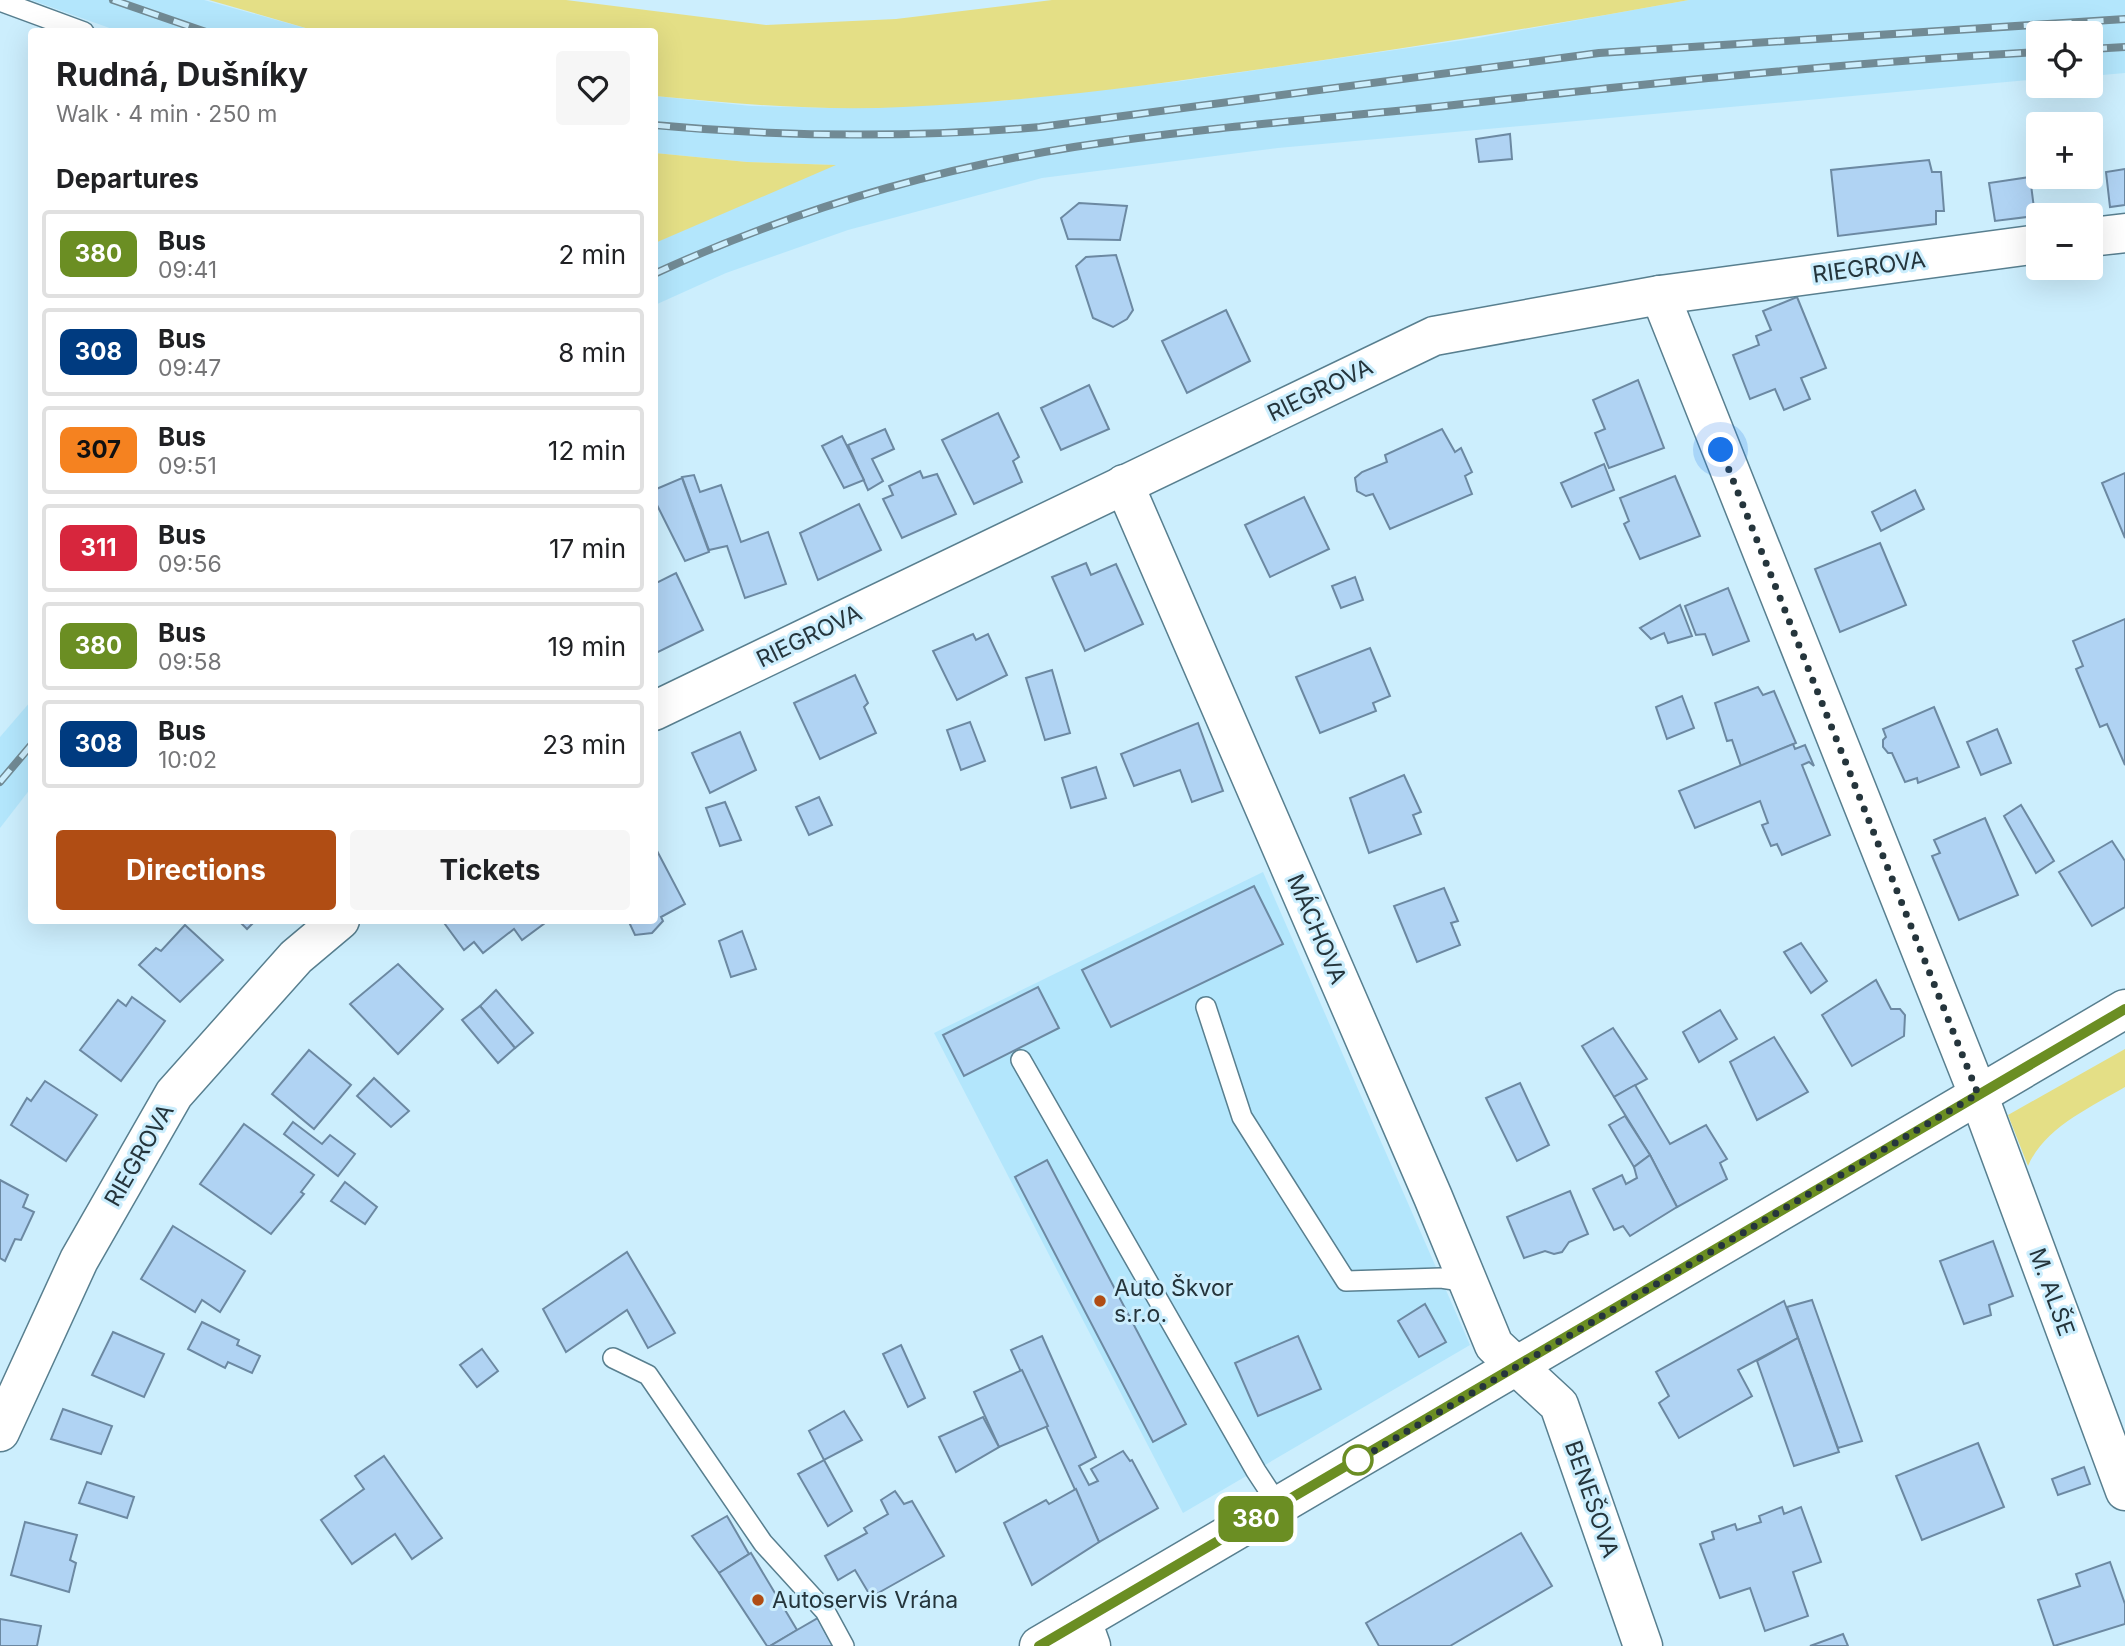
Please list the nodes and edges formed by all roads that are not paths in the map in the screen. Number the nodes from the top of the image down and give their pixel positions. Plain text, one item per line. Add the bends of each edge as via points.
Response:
1 (0, 1) edge
2 (73, 28) edge
3 (2125, 233) edge
4 (2103, 236) edge
5 (2026, 246) edge
6 (1660, 295) junction
7 (1124, 484) junction
8 (658, 709) edge
9 (335, 924) edge
10 (1206, 1007) dead end
11 (2125, 1009) edge
12 (1021, 1060) dead end
13 (1978, 1094) junction
14 (1468, 1282) junction
15 (613, 1357) dead end
16 (1518, 1367) junction
17 (0, 1432) edge
18 (2125, 1491) edge
19 (1279, 1506) junction
20 (1087, 1633) edge
21 (844, 1646) edge
22 (1039, 1646) edge
23 (1643, 1646) edge

1 - 2 lane
3 - 4 street
5 - 6 street, RIEGROVA
6 - 7 street, RIEGROVA via 1434,336
6 - 13 street, M. ALŠE
7 - 8 street, RIEGROVA
7 - 14 street, MÁCHOVA
9 - 17 street, RIEGROVA via 296,957 174,1094 79,1260
10 - 14 lane via 1242,1116 1346,1281 1441,1278
11 - 13 street
12 - 19 lane
13 - 16 street
13 - 18 street, M. ALŠE
14 - 16 street, MÁCHOVA via 1494,1345
15 - 21 lane via 648,1375 763,1543 825,1611
16 - 19 street
16 - 23 street, BENEŠOVA via 1559,1405
19 - 20 street
20 - 22 street

